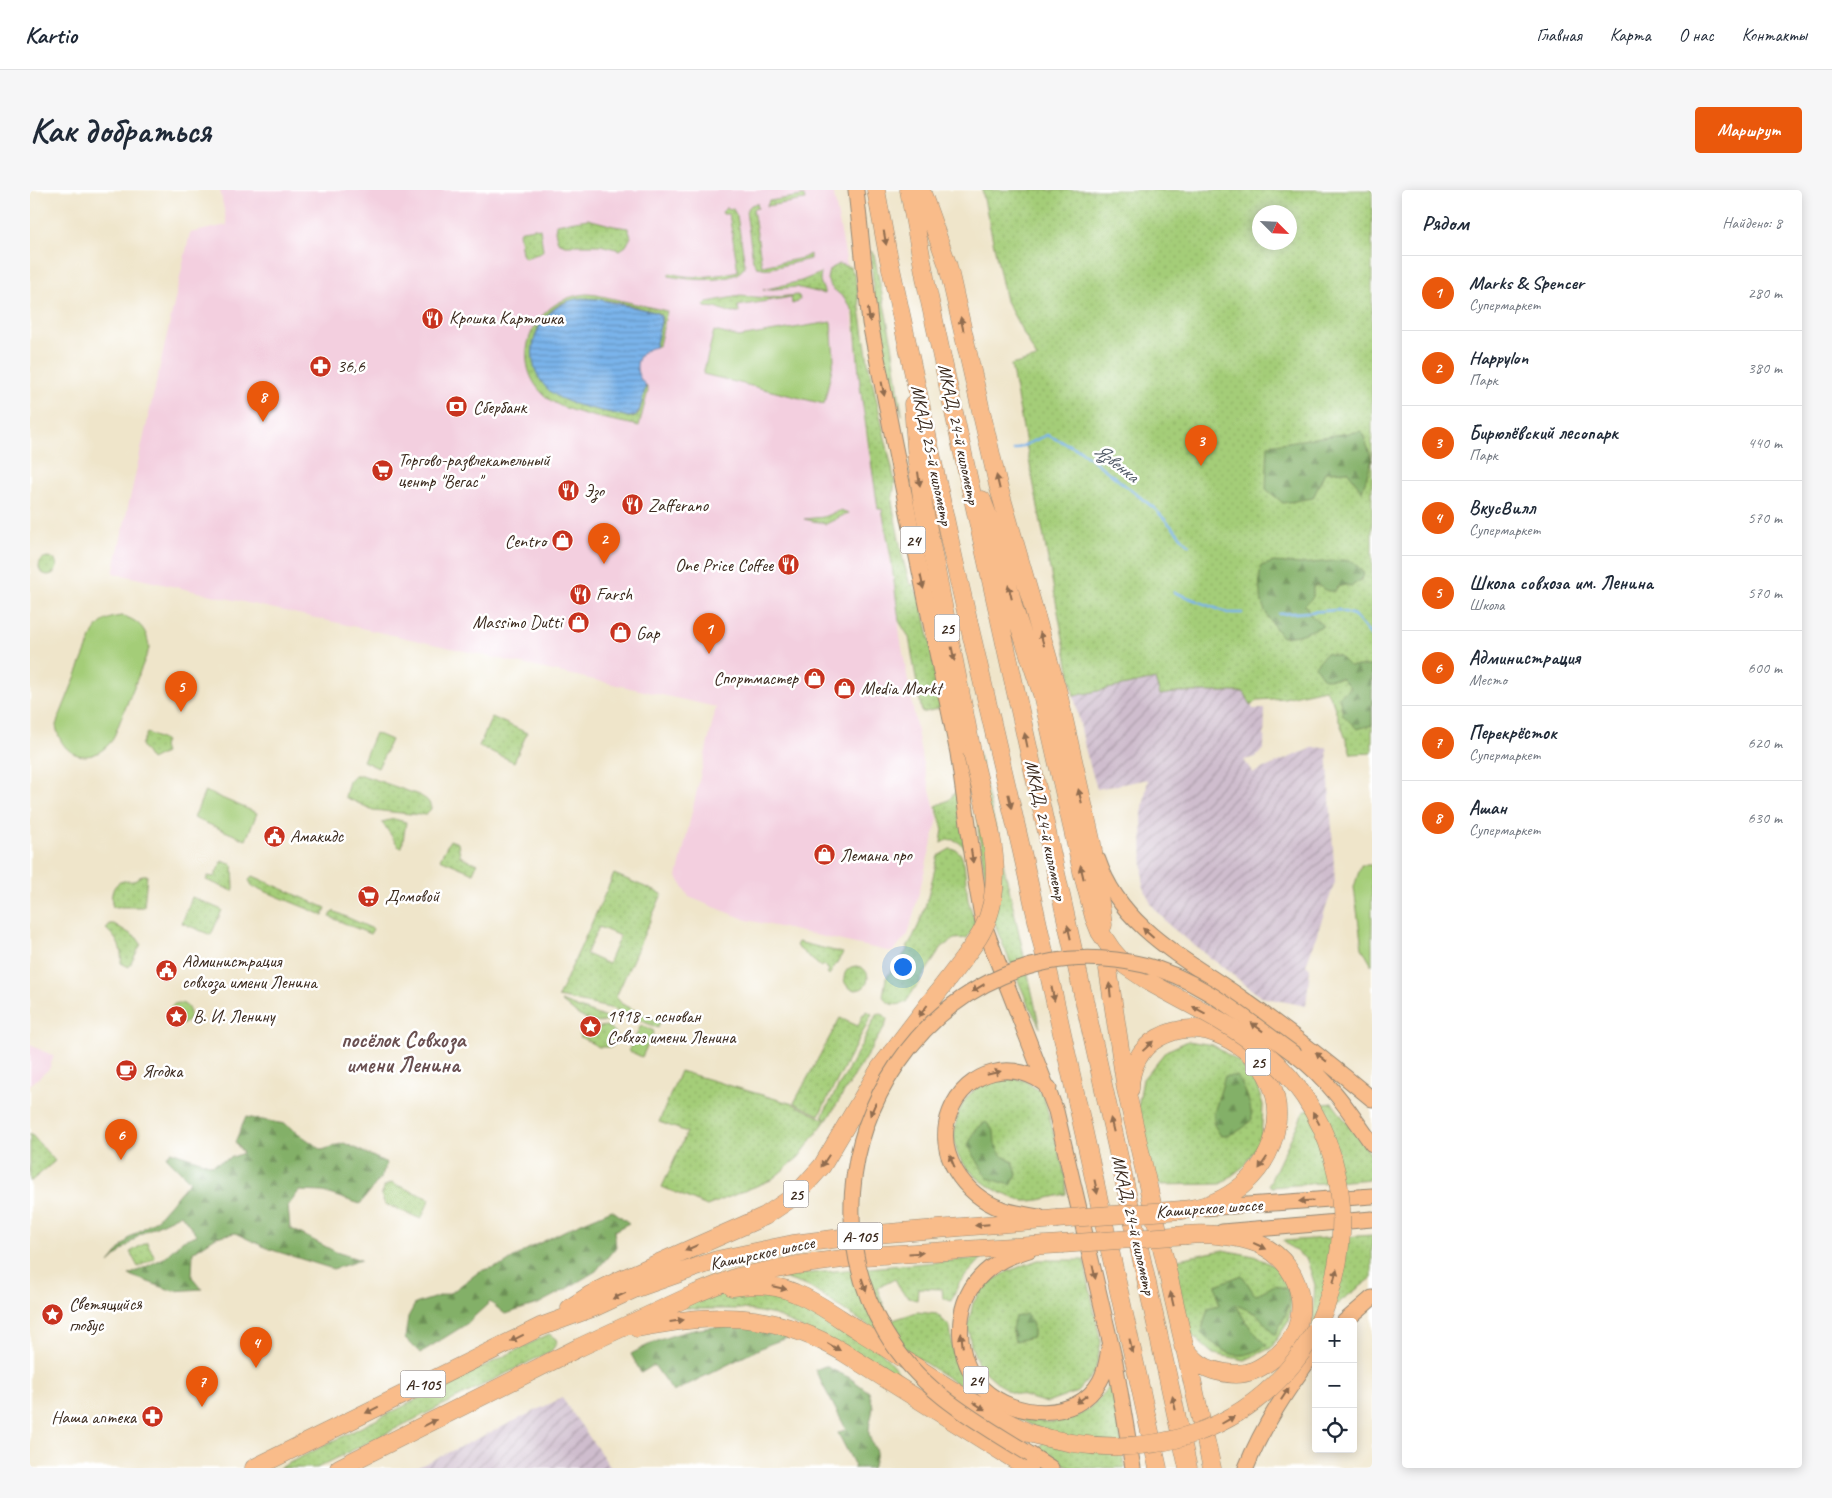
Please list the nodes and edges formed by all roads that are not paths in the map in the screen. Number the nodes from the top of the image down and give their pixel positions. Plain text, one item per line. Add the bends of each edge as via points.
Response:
1 (856, 190) edge
2 (876, 190) edge
3 (909, 190) edge
4 (921, 190) edge
5 (912, 361) junction
6 (961, 445) junction
7 (992, 720) joint
8 (1092, 844) junction
9 (1103, 925) dead end
10 (1108, 969) dead end
11 (1049, 1089) junction
12 (1372, 1099) edge
13 (1131, 1107) junction
14 (1372, 1144) edge
15 (1372, 1196) edge
16 (1189, 1209) junction
17 (1052, 1219) junction
18 (1372, 1219) edge
19 (1191, 1234) junction
20 (1054, 1245) junction
21 (697, 1293) junction
22 (1372, 1298) edge
23 (1321, 1318) edge
24 (1349, 1318) edge
25 (540, 1327) junction
26 (612, 1333) junction
27 (1312, 1336) edge
28 (1109, 1342) junction
29 (1185, 1354) junction
30 (1312, 1356) edge
31 (1142, 1395) junction
32 (1265, 1428) junction
33 (1029, 1462) edge
34 (254, 1468) edge
35 (339, 1468) edge
36 (1051, 1468) edge
37 (1133, 1468) edge
38 (1150, 1468) edge
39 (1158, 1468) edge
40 (1188, 1468) edge
41 (1200, 1468) edge
42 (1212, 1468) edge
43 (1246, 1468) edge
44 (1253, 1468) edge

1 -> 11 main road, 24 via 870,323 957,746 983,922
2 -> 5 highway, МКАД, 25-й километр
3 - 6 highway, МКАД, 24-й километр
8 -> 4 highway via 1058,693 998,485 955,290
5 - 7 highway, МКАД, 25-й километр
5 -> 25 highway, 25, bridge via 916,462 996,875 984,928 880,1068 817,1172 796,1195 765,1216 590,1295
23 -> 6 highway, bridge via 1336,1275 1341,1245 1342,1212 1332,1153 1319,1122 1283,1069 1229,1027 1126,966 1100,932 1080,862 1042,694 1014,609 998,539
40 -> 6 highway, МКАД, 24-й километр
7 -> 31 highway, МКАД, 24-й километр
8 - 9 highway
12 -> 8 main road via 1308,1046 1143,928 1114,894
13 -> 10 highway
17 -> 11 main road via 1003,1209 978,1196 957,1174 949,1158 946,1140 950,1112 956,1101 974,1081 984,1076 1006,1070 1019,1072 1040,1080
11 -> 28 main road via 1068,1153
13 -> 16 highway, 25 via 1130,1085 1140,1054 1168,1032 1188,1028 1217,1034 1250,1053 1263,1069 1276,1102 1277,1120 1269,1154 1261,1167 1231,1194
29 -> 13 highway
14 -> 33 main road, bridge via 1333,1090 1308,1064 1220,1000 1187,981 1145,965 1095,958 1048,962 986,984 942,1014 921,1035 889,1077 867,1123 855,1170 852,1226 862,1280 884,1330 917,1375 951,1405
15 -> 16 main road, Каширское шоссе
16 - 17 highway, Каширское шоссе, bridge
17 -> 25 highway, Каширское шоссе / А-105 via 865,1235 761,1250 676,1274
18 - 19 main road, Каширское шоссе
19 - 20 highway, Каширское шоссе, bridge
19 -> 29 highway via 1233,1238 1258,1244 1271,1252 1294,1275 1301,1308 1299,1324 1284,1351 1255,1371 1225,1374 1211,1370
21 -> 20 highway, Каширское шоссе / А-105 via 736,1277 797,1265 865,1256
28 -> 20 main road, 24 via 1106,1365 1094,1390 1070,1407 1057,1411 1010,1406 994,1398 972,1374 965,1358 960,1324 970,1290 979,1278 1006,1257
21 - 26 highway, Каширское шоссе / А-105
21 -> 27 highway, bridge via 746,1285 795,1293 993,1415 1030,1433 1068,1446 1092,1449 1143,1449 1195,1436 1243,1411 1264,1395 1284,1376
22 - 24 main road
25 -> 34 highway, Каширское шоссе / А-105
26 -> 33 highway via 722,1317 762,1321 794,1329 843,1352
35 -> 26 highway, Каширское шоссе / А-105
28 - 37 main road
29 - 41 highway
29 - 42 highway
32 -> 30 main road
31 - 38 main road
31 - 39 highway, МКАД, 24-й километр
32 - 43 main road
32 - 44 main road
33 - 36 main road

